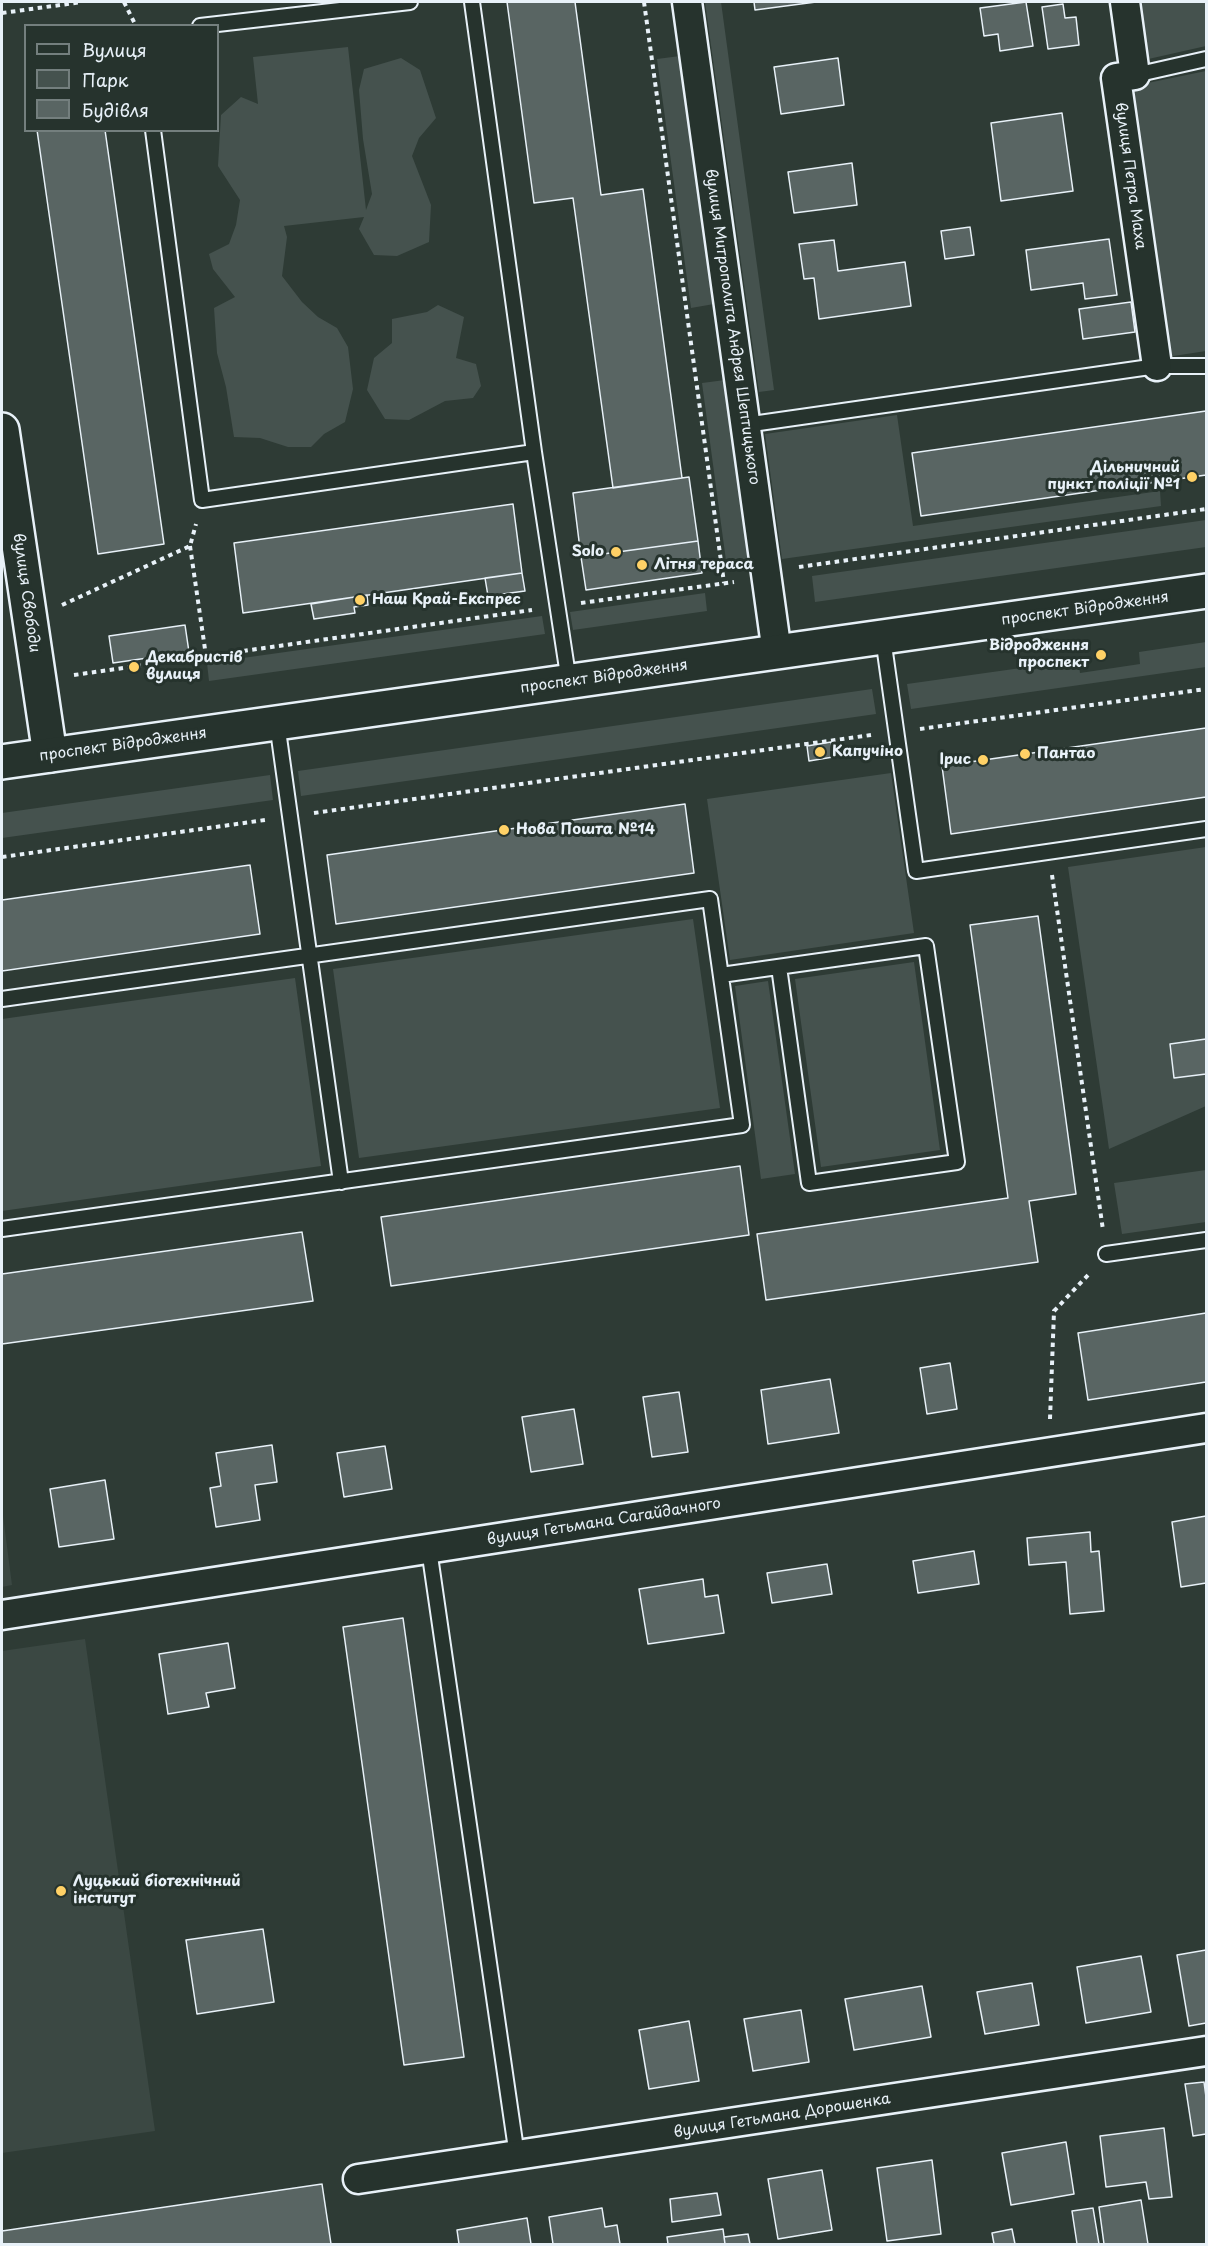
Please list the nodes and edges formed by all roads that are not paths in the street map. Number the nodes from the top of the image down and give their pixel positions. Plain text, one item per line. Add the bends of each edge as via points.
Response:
1 (410, 2) edge
2 (472, 2) edge
3 (687, 2) edge
4 (1125, 2) edge
5 (218, 24) edge
6 (1206, 59) edge
7 (1135, 75) junction
8 (153, 132) edge
9 (1157, 366) junction
10 (1206, 366) edge
11 (745, 425) junction
12 (2, 430) edge
13 (534, 452) junction
14 (1206, 591) edge
15 (882, 638) junction
16 (777, 653) junction
17 (569, 682) junction
18 (277, 723) junction
19 (50, 755) junction
20 (2, 762) edge
21 (1206, 829) edge
22 (309, 955) junction
23 (779, 967) junction
24 (721, 975) junction
25 (2, 999) edge
26 (341, 1182) junction
27 (2, 1229) edge
28 (1206, 1240) edge
29 (1106, 1254) road end
30 (1206, 1428) edge
31 (429, 1549) junction
32 (2, 1616) edge
33 (1206, 2051) edge
34 (517, 2156) junction
35 (358, 2179) dead end

1 - 5 lane
2 - 13 lane
3 - 11 street, вулиця Митрополита Андрея Шептицького
4 - 7 street
6 - 7 lane
7 - 9 street, вулиця Петра Маха via 1116,78
8 - 13 lane via 202,500
9 - 10 lane
9 - 11 lane
11 - 16 street, вулиця Митрополита Андрея Шептицького
12 - 19 main road, вулиця Свободи
13 - 17 lane
14 - 15 main road, проспект Відродження
15 - 16 main road, проспект Відродження
15 - 21 lane via 916,871
16 - 17 main road, проспект Відродження
17 - 18 main road, проспект Відродження
18 - 19 main road, проспект Відродження
18 - 22 lane
19 - 20 main road, проспект Відродження
22 - 24 lane via 710,899
22 - 25 lane
22 - 26 lane
23 - 23 lane via 926,946 957,1162 809,1183
23 - 24 lane
24 - 26 lane via 742,1125
26 - 27 lane
28 - 29 lane
30 - 31 street, вулиця Гетьмана Сагайдачного
31 - 32 street, вулиця Гетьмана Сагайдачного
31 - 34 lane
33 - 34 street, вулиця Гетьмана Дорошенка
34 - 35 street, вулиця Гетьмана Дорошенка

